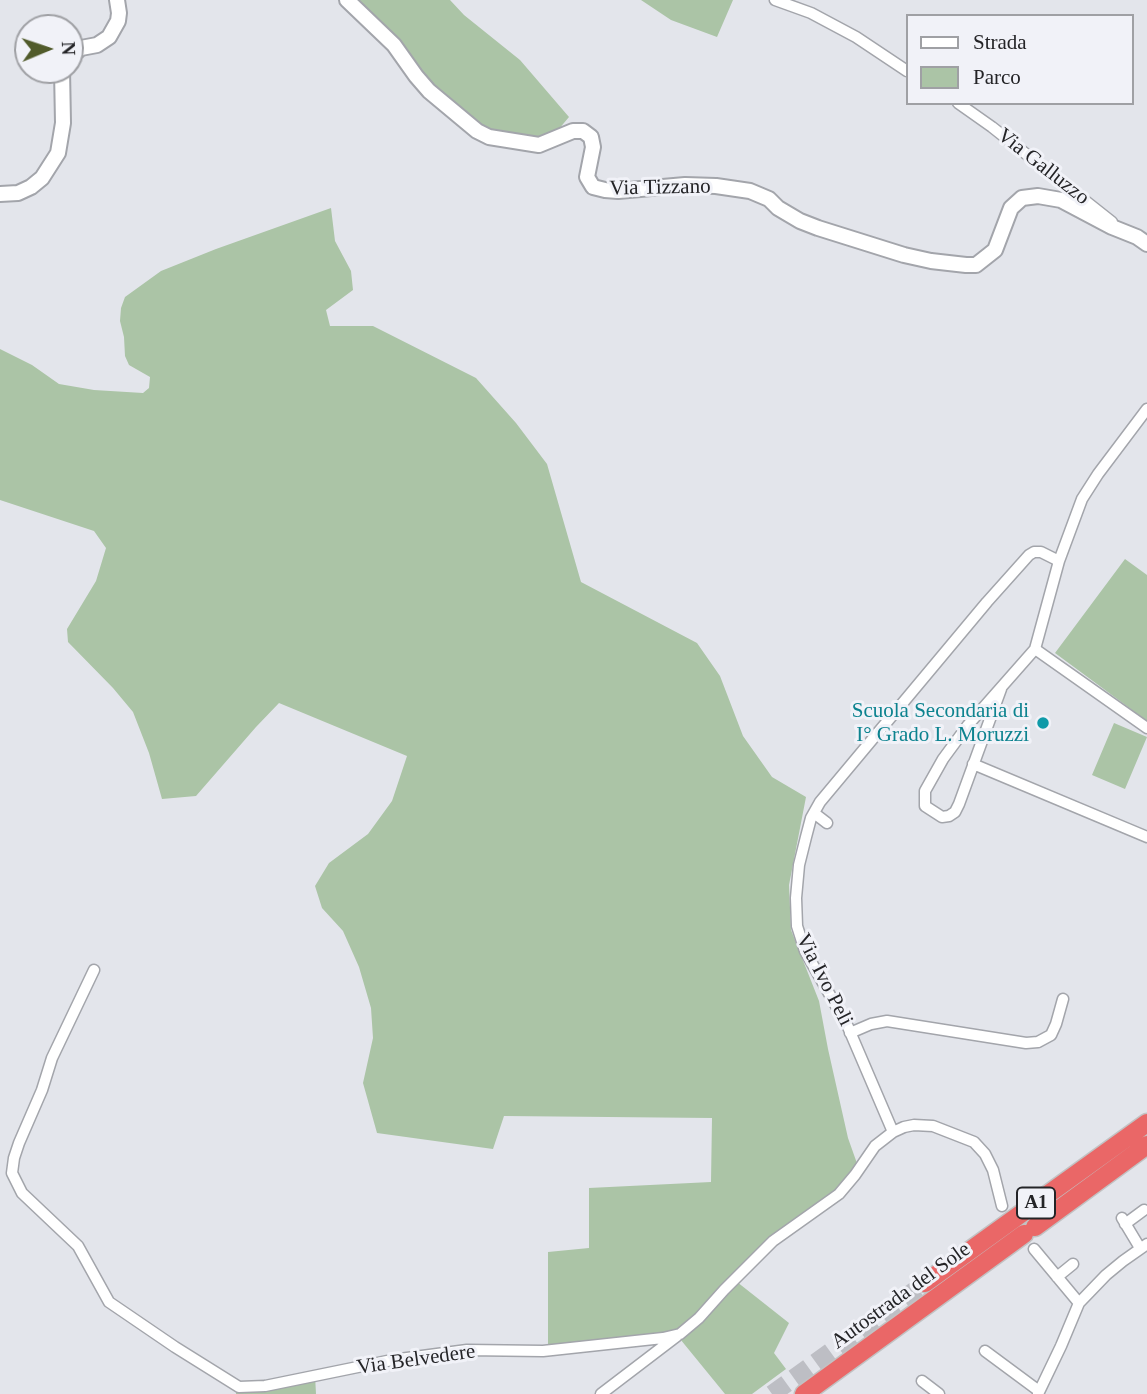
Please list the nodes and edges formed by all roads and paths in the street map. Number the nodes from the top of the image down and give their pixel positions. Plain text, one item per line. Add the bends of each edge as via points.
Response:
1 (117, 0) edge
2 (347, 0) edge
3 (775, 0) edge
4 (84, 47) edge
5 (906, 70) edge
6 (62, 84) edge
7 (961, 105) edge
8 (0, 194) edge
9 (1126, 233) junction
10 (1147, 243) edge
11 (1147, 409) edge
12 (1059, 561) junction
13 (1035, 649) junction
14 (1001, 689) junction
15 (1147, 728) edge
16 (973, 764) junction
17 (814, 813) junction
18 (827, 823) dead end
19 (1147, 837) edge
20 (94, 970) dead end
21 (1063, 999) dead end
22 (850, 1033) junction
23 (1147, 1123) edge
24 (893, 1132) junction
25 (1147, 1145) edge
26 (1002, 1206) dead end
27 (1144, 1210) dead end
28 (1031, 1237) junction
29 (1144, 1246) edge
30 (1073, 1264) dead end
31 (1057, 1277) junction
32 (925, 1283) tunnel mouth
33 (1079, 1303) junction
34 (680, 1334) junction
35 (985, 1351) dead end
36 (922, 1381) dead end
37 (1039, 1393) edge
38 (601, 1394) edge
39 (804, 1394) edge
40 (939, 1394) edge

1 - 4 street via 118,21 109,37
2 - 9 street, Via Tizzano via 394,45 429,91 477,131 539,145 573,131 591,136 587,177 593,187 618,191 685,185 750,191 818,228 904,255 966,265 976,265 995,250 1011,208 1022,198 1061,200
3 - 5 street via 856,37
6 - 8 street via 58,153 31,187
7 - 9 street, Via Galluzzo
9 - 10 street, Via Tizzano
11 - 12 street via 1082,499
12 - 13 street
12 - 17 street, Via Ivo Peli via 1041,552 1029,555
13 - 14 street
13 - 15 street
14 - 16 street
14 - 16 street via 943,759 925,791 925,806 942,817 955,812
16 - 19 street
17 - 18 street
17 - 22 street, Via Ivo Peli via 799,865 797,926 805,951
20 - 34 street, Via Belvedere via 52,1058 16,1150 12,1173 22,1193 78,1246 109,1302 175,1348 239,1387 467,1350 543,1351
21 - 22 street via 1051,1035 1038,1042 887,1021
22 - 24 street, Via Ivo Peli
23 - 32 highway, Autostrada del Sole / A1
24 - 26 street via 924,1125 974,1142 993,1170
24 - 34 street via 875,1146 839,1194 773,1241
25 - 28 highway, Autostrada del Sole / A1
27 - 29 street via 1124,1221
28 - 31 street
28 - 39 highway, Autostrada del Sole / A1
29 - 33 street
30 - 31 street
31 - 33 street
33 - 37 street
34 - 38 street
35 - 37 street
36 - 40 street

